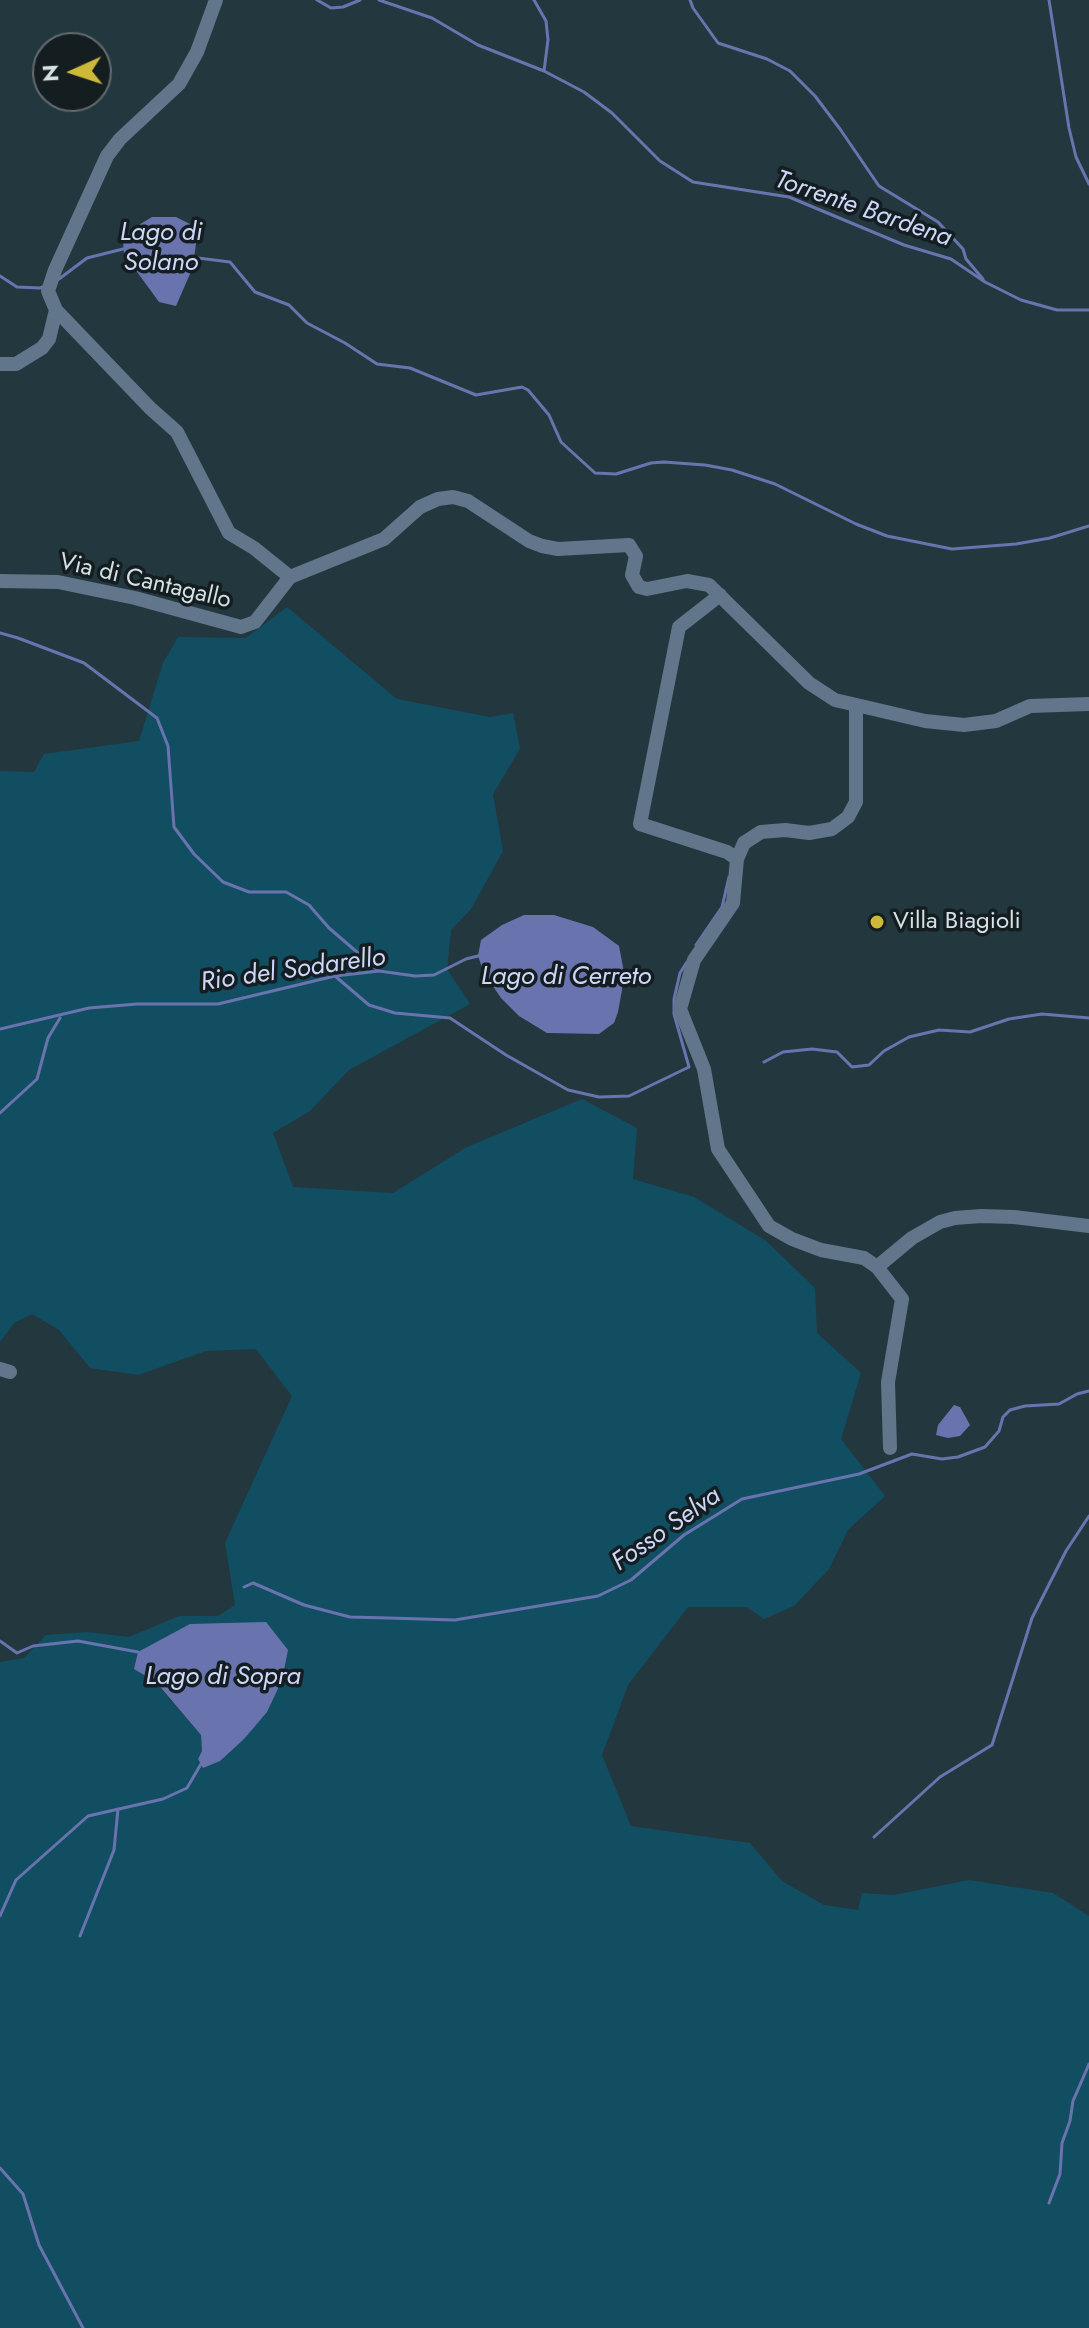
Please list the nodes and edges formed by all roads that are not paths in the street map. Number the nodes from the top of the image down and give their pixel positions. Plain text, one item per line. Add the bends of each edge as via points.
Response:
1 (216, 0) edge
2 (56, 310) junction
3 (0, 364) edge
4 (290, 577) junction
5 (0, 581) edge
6 (720, 595) junction
7 (1089, 704) edge
8 (856, 707) junction
9 (737, 859) junction
10 (1089, 1226) edge
11 (877, 1267) junction
12 (890, 1448) dead end

1 - 2 street via 179,84 107,156 48,291
2 - 3 street via 42,348 16,364
2 - 4 street via 177,432 229,533
4 - 5 street, Via di Cantagallo via 255,622 241,627 58,582
4 - 6 street via 384,539 420,507 453,497 542,546 629,545 636,556 632,575 639,587 687,581 709,585
6 - 8 street via 809,683
6 - 9 street via 679,627 640,824
7 - 8 street via 1030,706 996,721 964,725
8 - 9 street via 856,802 848,817 821,831 761,832 744,843
9 - 11 street via 733,903 694,960 680,1009 704,1069 718,1149 769,1226
10 - 11 street via 1014,1217 955,1218 912,1238
11 - 12 street via 902,1299 888,1382

